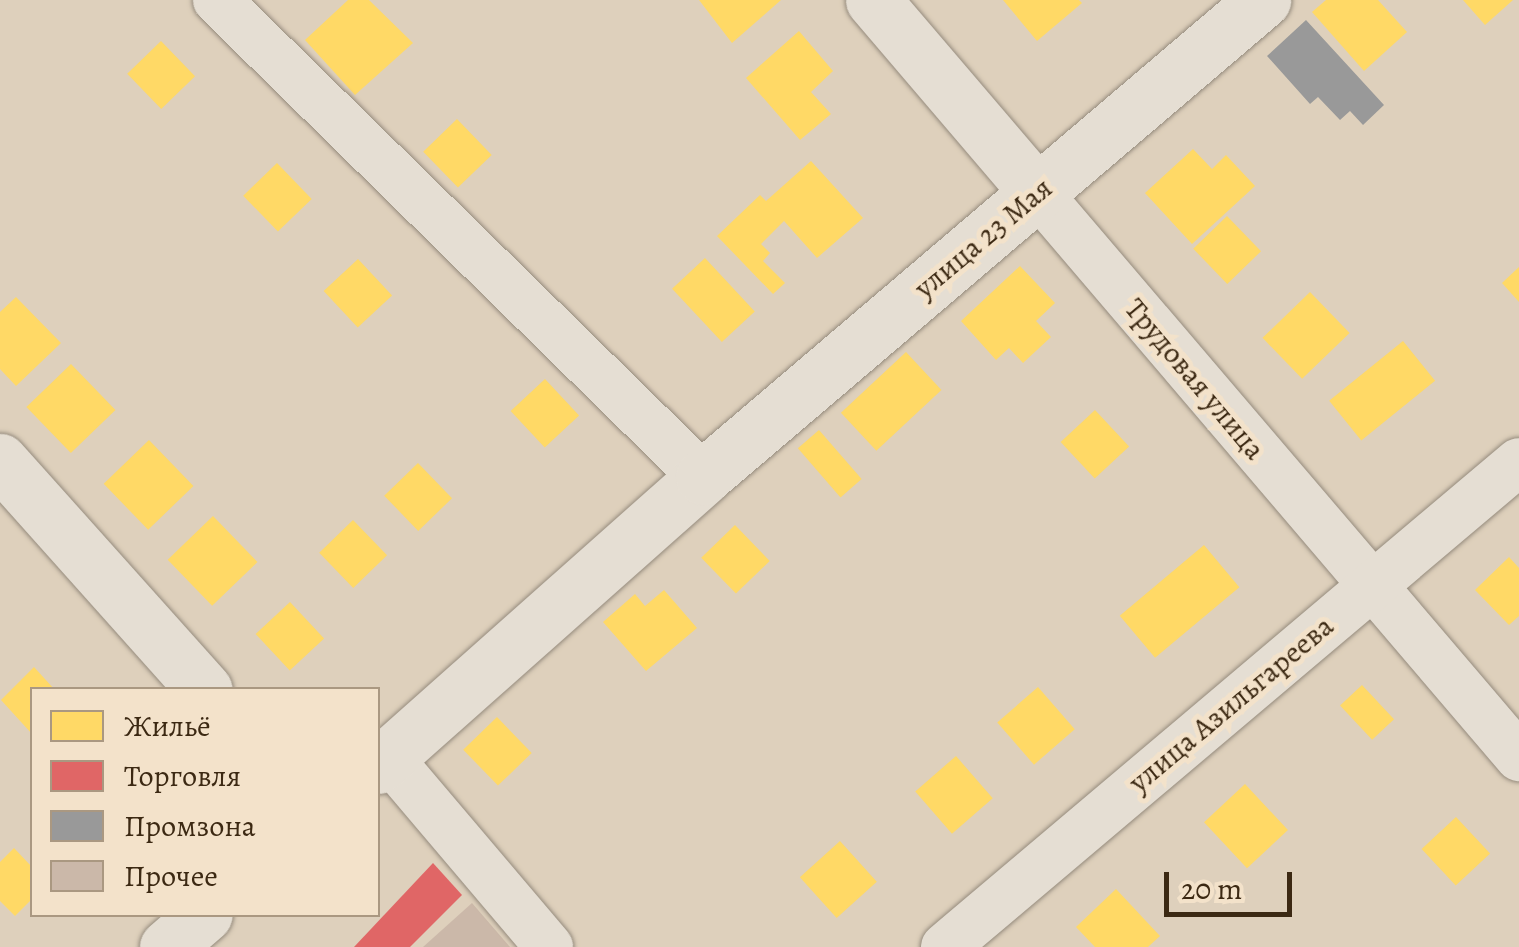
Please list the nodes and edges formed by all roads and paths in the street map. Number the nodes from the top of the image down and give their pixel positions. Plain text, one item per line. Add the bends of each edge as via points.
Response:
1 (217, 0) edge
2 (873, 0) edge
3 (1263, 0) edge
4 (1037, 192) junction
5 (0, 461) edge
6 (1519, 462) edge
7 (703, 477) junction
8 (1370, 586) junction
9 (203, 687) edge
10 (1519, 756) edge
11 (383, 761) edge
12 (202, 917) edge
13 (167, 947) edge
14 (549, 947) edge
15 (945, 947) edge

1 - 7 street
2 - 4 main road, Трудовая улица
3 - 4 main road, улица 23 Мая
4 - 7 main road, улица 23 Мая
4 - 8 street, Трудовая улица
5 - 9 main road
6 - 8 street, улица Азильгареева
7 - 11 main road, улица 23 Мая
8 - 10 street, Трудовая улица
8 - 15 street, улица Азильгареева
11 - 14 street
12 - 13 main road

